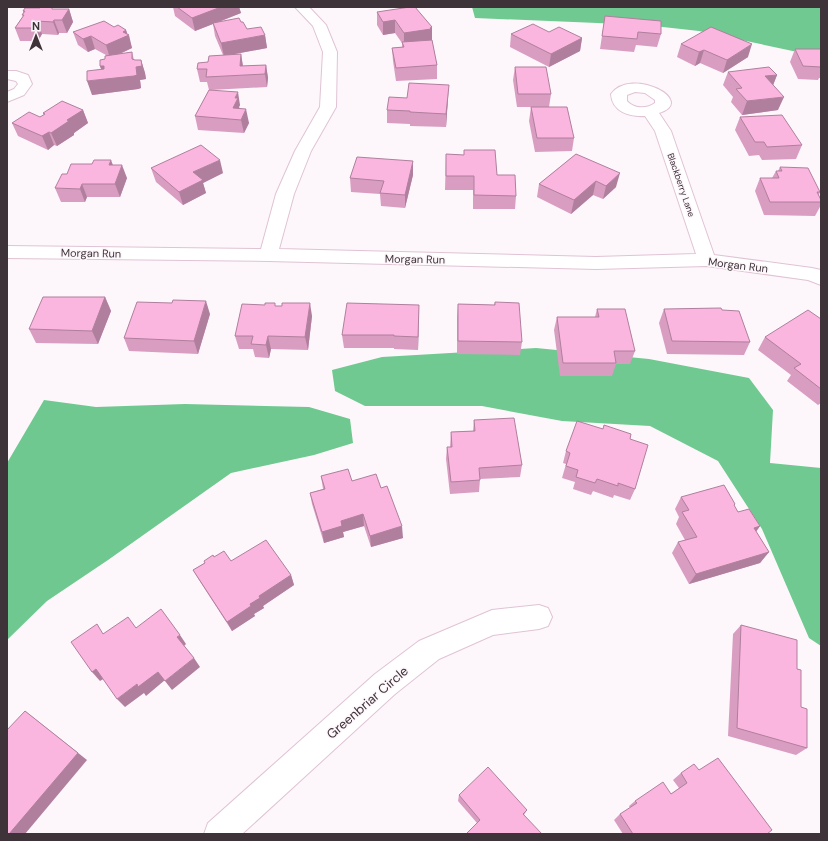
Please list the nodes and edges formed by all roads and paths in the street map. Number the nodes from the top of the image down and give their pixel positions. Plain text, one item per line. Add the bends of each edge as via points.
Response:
1 (302, 7) edge
2 (7, 75) edge
3 (7, 97) edge
4 (650, 112) dead end
5 (7, 252) edge
6 (268, 255) junction
7 (707, 260) junction
8 (821, 278) edge
9 (539, 617) dead end
10 (219, 834) edge

1 - 6 street via 319,25 330,52 328,108 303,151 285,194
2 - 3 street via 23,78 25,84 19,92
4 - 7 street, Blackberry Lane via 663,131
5 - 6 street, Morgan Run
6 - 7 street, Morgan Run via 596,263
7 - 8 street, Morgan Run via 812,274
9 - 10 street, Greenbriar Circle via 492,623 429,650 385,684

